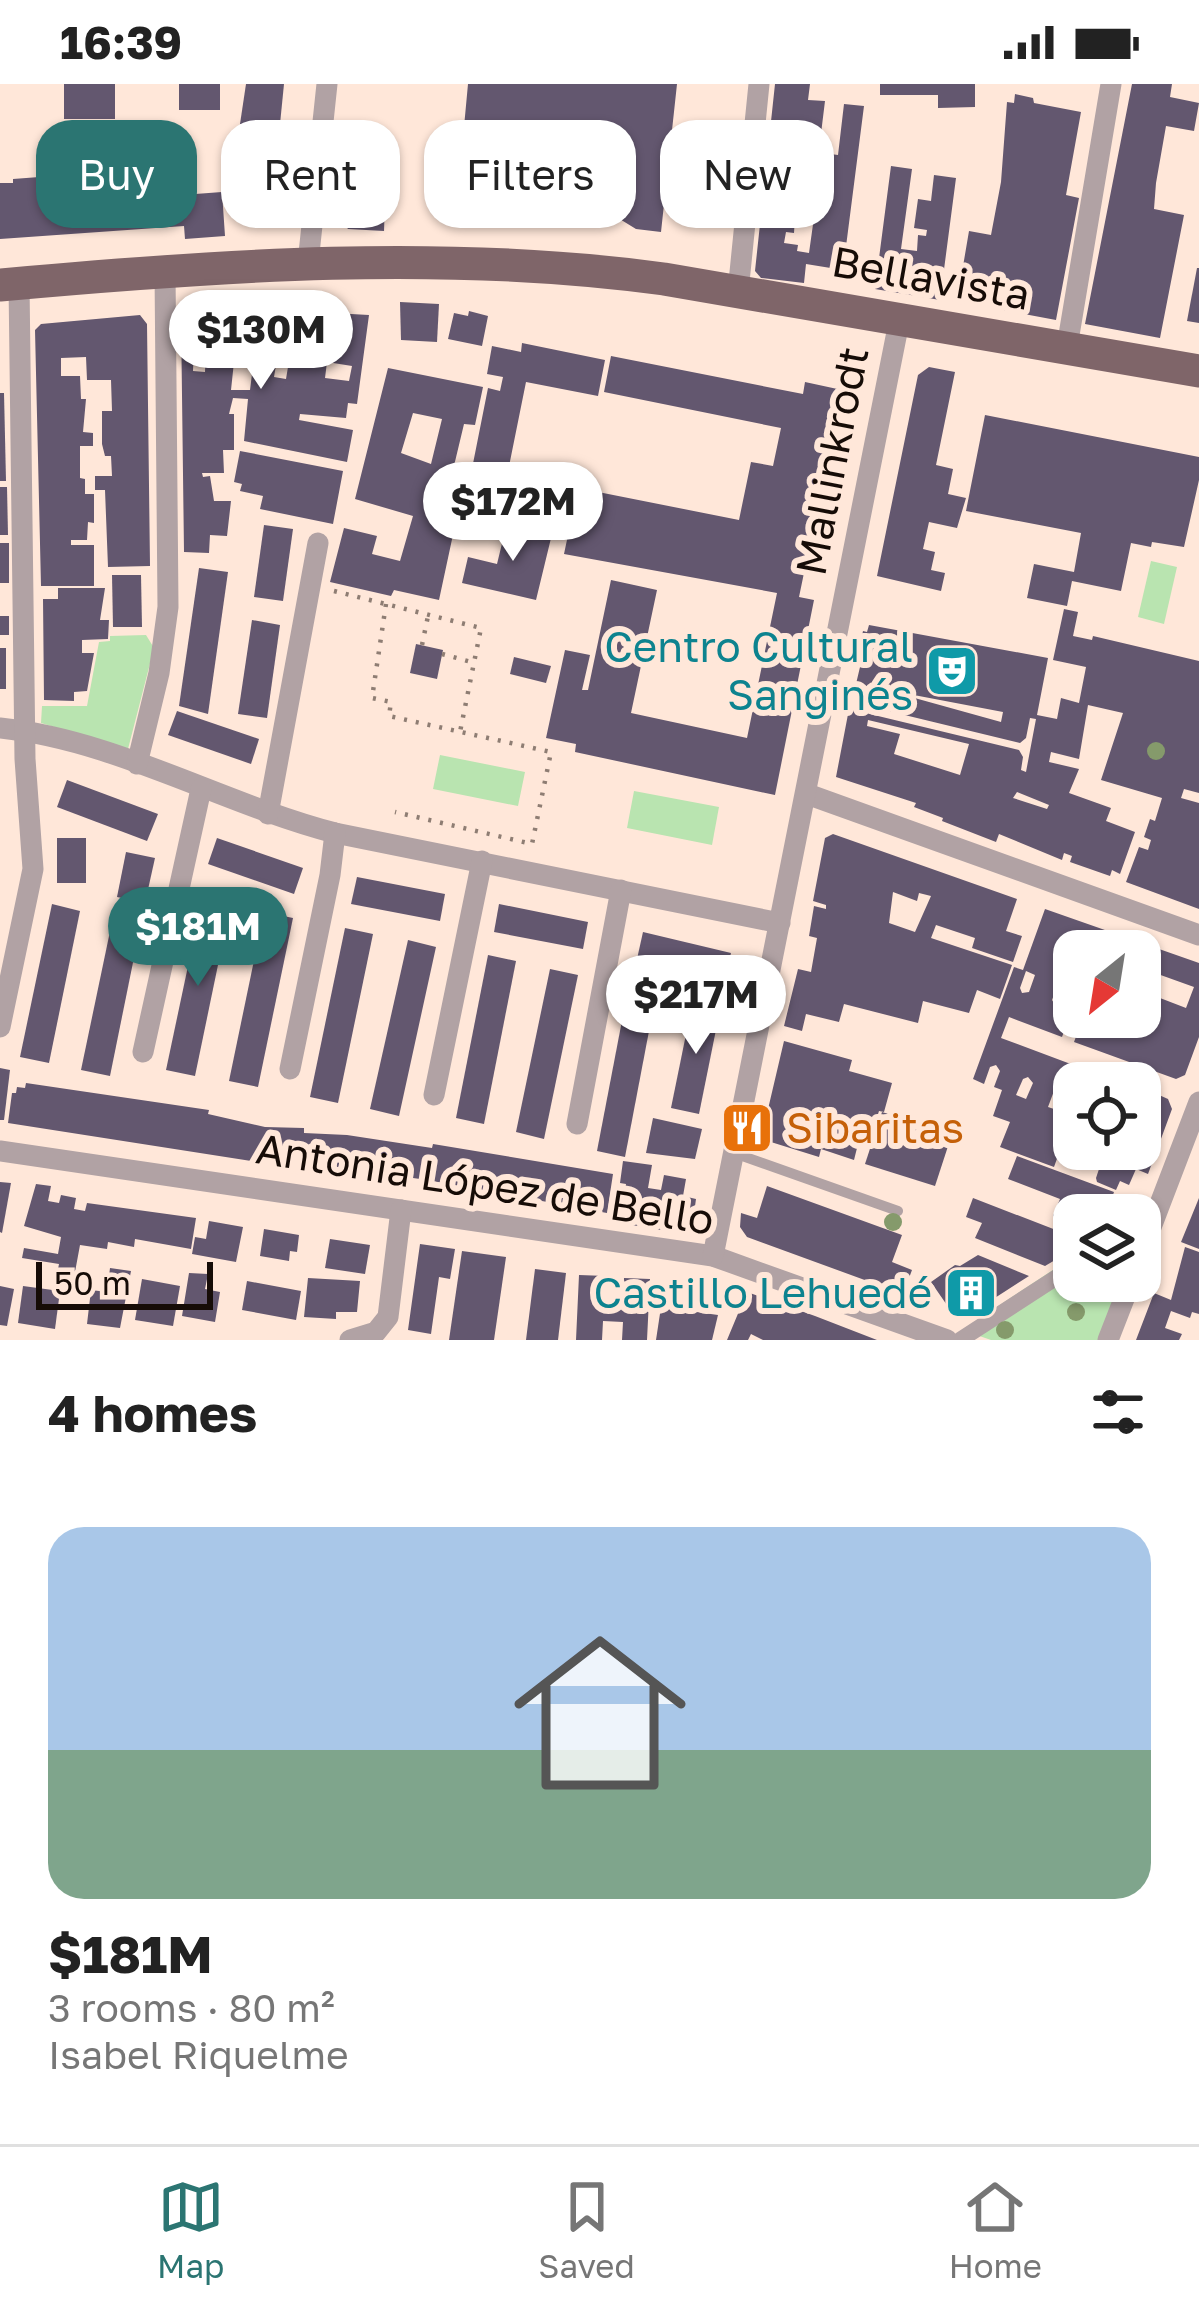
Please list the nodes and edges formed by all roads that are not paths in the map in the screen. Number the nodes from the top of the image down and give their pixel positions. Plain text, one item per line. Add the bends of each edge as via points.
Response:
1 (327, 84) edge
2 (759, 84) edge
3 (1112, 84) edge
4 (308, 263) junction
5 (165, 271) junction
6 (9, 284) edge
7 (738, 292) junction
8 (900, 317) junction
9 (1066, 347) junction
10 (1199, 371) edge
11 (318, 543) dead end
12 (0, 728) edge
13 (27, 731) junction
14 (137, 764) junction
15 (200, 789) junction
16 (807, 794) junction
17 (268, 814) junction
18 (335, 833) junction
19 (482, 861) junction
20 (621, 890) junction
21 (781, 923) junction
22 (1199, 935) edge
23 (0, 1027) edge
24 (143, 1052) dead end
25 (290, 1069) dead end
26 (434, 1095) dead end
27 (1199, 1102) edge
28 (577, 1124) dead end
29 (0, 1151) edge
30 (734, 1153) junction
31 (1159, 1194) edge
32 (400, 1210) junction
33 (898, 1211) dead end
34 (713, 1256) junction
35 (1053, 1280) edge
36 (1123, 1302) edge
37 (350, 1340) edge
38 (947, 1340) edge
39 (960, 1340) edge
40 (1108, 1340) edge

1 - 4 street
2 - 7 street
3 - 9 street
4 - 5 main road, Bellavista
4 - 7 main road, Bellavista via 578,270
5 - 6 main road, Bellavista
5 - 14 street via 168,607
6 - 13 street
7 - 8 main road, Bellavista
8 - 9 main road, Bellavista
8 - 16 street, Mallinkrodt
9 - 10 main road, Bellavista
11 - 17 street
12 - 13 street
13 - 14 street
13 - 23 street via 33,869
14 - 15 street
15 - 17 street
15 - 24 street
16 - 21 street, Mallinkrodt
16 - 22 street
17 - 18 street
18 - 19 street
18 - 25 street
19 - 20 street
19 - 26 street
20 - 21 street
20 - 28 street
21 - 30 street, Mallinkrodt
27 - 31 street
29 - 32 street, Antonia López de Bello
30 - 33 lane
30 - 34 street, Mallinkrodt
32 - 34 street, Antonia López de Bello
32 - 37 street via 388,1317 376,1332
34 - 38 street, Antonia López de Bello
35 - 39 street
36 - 40 street

